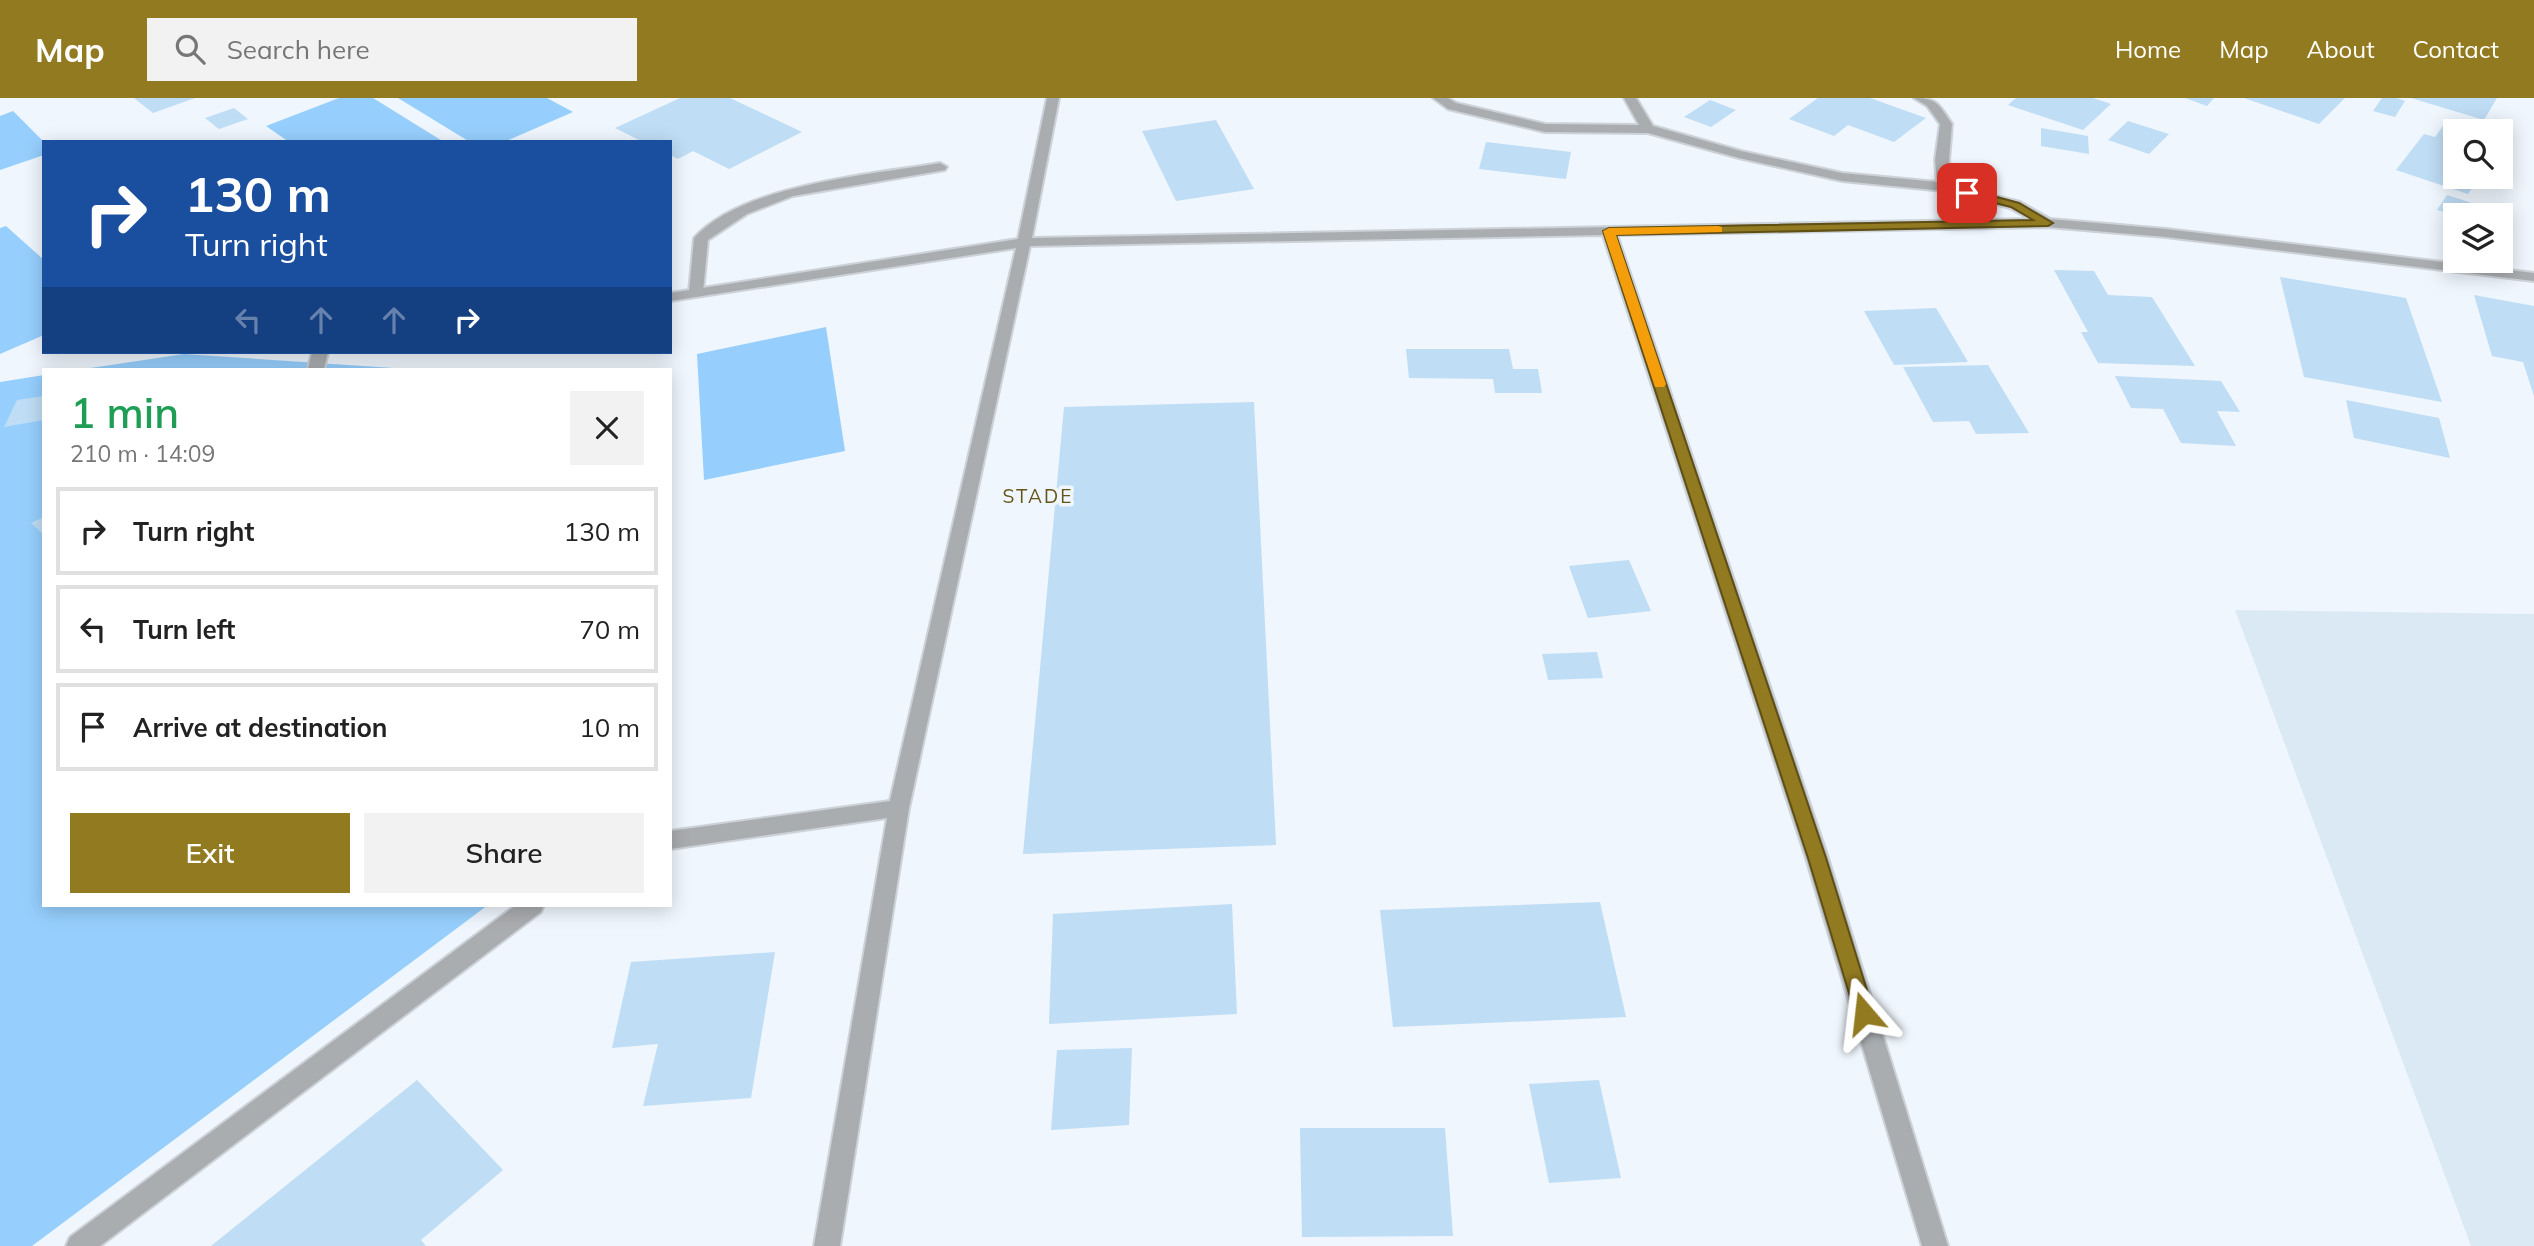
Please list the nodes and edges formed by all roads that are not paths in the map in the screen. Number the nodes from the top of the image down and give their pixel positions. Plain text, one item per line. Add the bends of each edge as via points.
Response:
1 (1053, 98) edge
2 (1439, 98) edge
3 (1630, 98) edge
4 (1920, 98) edge
5 (1648, 129) junction
6 (940, 167) dead end
7 (1944, 187) junction
8 (2048, 223) junction
9 (1609, 231) junction
10 (1024, 242) junction
11 (2534, 277) edge
12 (696, 292) junction
13 (672, 297) edge
14 (898, 808) junction
15 (672, 840) edge
16 (530, 907) edge
17 (79, 1246) edge
18 (827, 1246) edge
19 (1936, 1246) edge

1 - 10 street
2 - 5 street via 1452,106 1545,128
3 - 5 street
4 - 7 street via 1931,103 1946,124
5 - 7 street via 1842,177
6 - 12 street via 790,192 741,211 701,238
7 - 8 street via 2015,205
8 - 9 street
8 - 11 street
9 - 10 street
9 - 19 street via 1817,858
10 - 12 street
10 - 14 street
12 - 13 street
14 - 15 street
14 - 18 street
16 - 17 street

